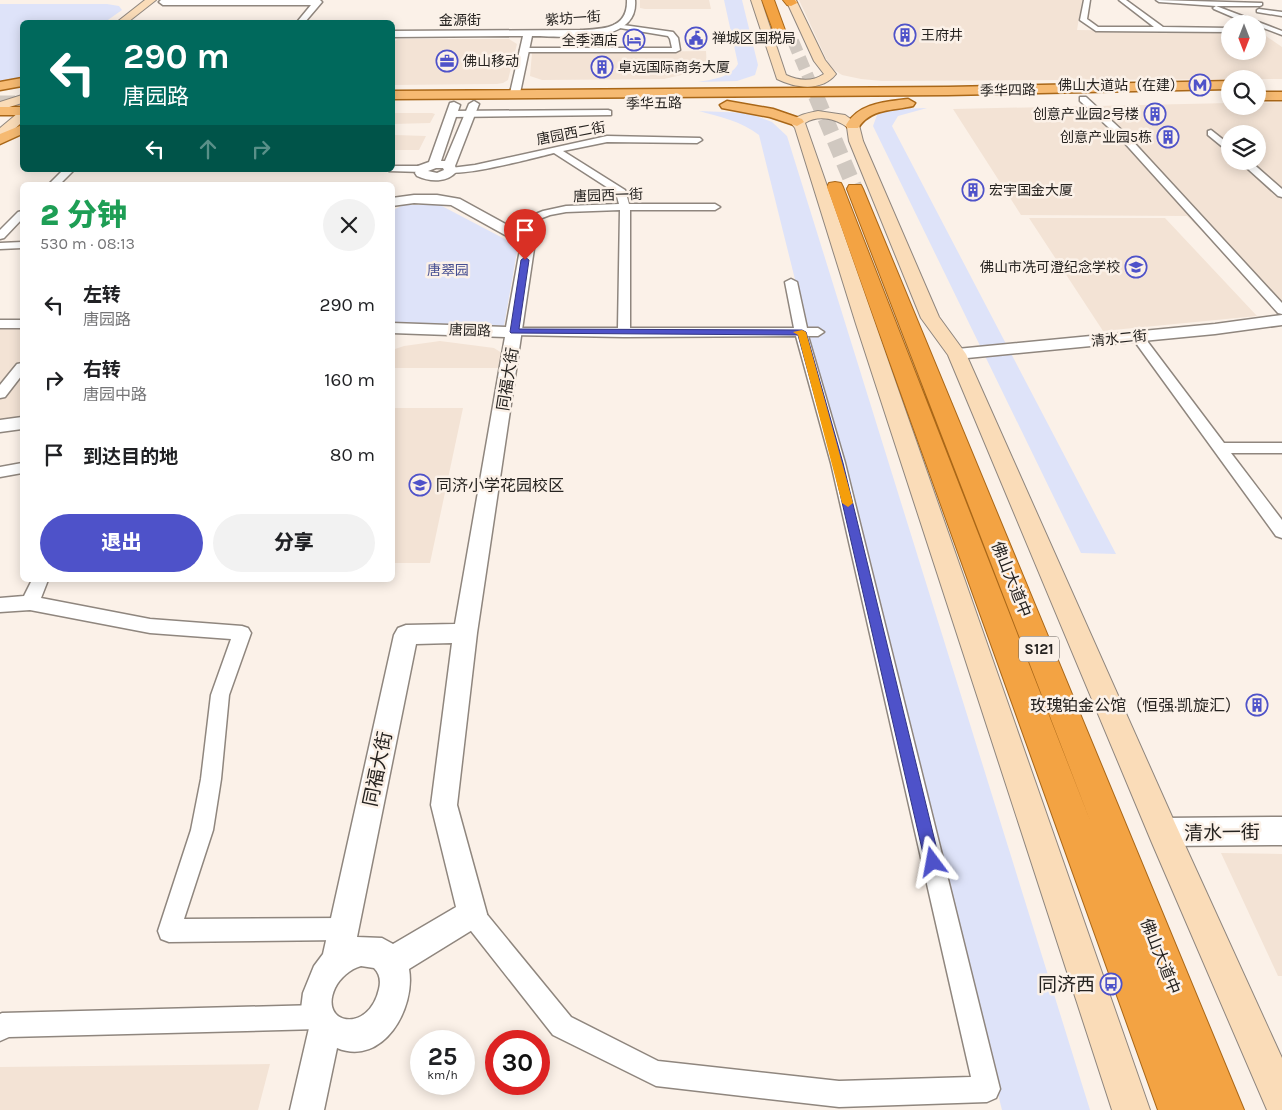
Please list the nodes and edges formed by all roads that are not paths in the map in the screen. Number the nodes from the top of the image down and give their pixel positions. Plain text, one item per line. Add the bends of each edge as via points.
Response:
1 (151, 0) edge
2 (631, 0) edge
3 (756, 0) edge
4 (768, 0) edge
5 (778, 0) edge
6 (1087, 0) edge
7 (1122, 0) edge
8 (1159, 0) edge
9 (164, 1) edge
10 (790, 1) edge
11 (1187, 1) edge
12 (1205, 4) junction
13 (1260, 6) edge
14 (1282, 6) edge
15 (1282, 14) edge
16 (1234, 15) edge
17 (125, 20) edge
18 (140, 20) edge
19 (304, 20) edge
20 (616, 26) junction
21 (1266, 27) edge
22 (1161, 30) junction
23 (1221, 30) edge
24 (1266, 30) edge
25 (1279, 31) edge
26 (596, 32) junction
27 (395, 34) edge
28 (528, 34) junction
29 (524, 50) junction
30 (594, 50) junction
31 (778, 72) junction
32 (830, 74) junction
33 (20, 83) edge
34 (1221, 84) edge
35 (1266, 84) edge
36 (1282, 84) edge
37 (0, 88) edge
38 (20, 90) edge
39 (395, 90) edge
40 (515, 92) junction
41 (725, 92) junction
42 (547, 94) junction
43 (395, 96) edge
44 (911, 96) junction
45 (1221, 96) edge
46 (1266, 96) edge
47 (1282, 96) edge
48 (1083, 99) junction
49 (20, 101) edge
50 (395, 102) edge
51 (708, 103) junction
52 (20, 107) edge
53 (395, 108) edge
54 (471, 109) junction
55 (452, 110) junction
56 (6, 111) edge
57 (20, 118) edge
58 (608, 121) junction
59 (797, 122) junction
60 (853, 125) junction
61 (20, 130) edge
62 (1211, 133) dead end
63 (0, 135) edge
64 (0, 140) edge
65 (698, 140) dead end
66 (1221, 142) edge
67 (555, 150) junction
68 (434, 164) junction
69 (395, 169) edge
70 (448, 170) junction
71 (1254, 170) edge
72 (66, 172) edge
73 (424, 173) junction
74 (56, 182) edge
75 (845, 188) tunnel mouth
76 (1282, 194) edge
77 (414, 199) junction
78 (437, 199) junction
79 (395, 202) edge
80 (625, 207) junction
81 (715, 207) dead end
82 (20, 216) edge
83 (504, 229) junction
84 (0, 236) edge
85 (20, 245) edge
86 (0, 246) edge
87 (791, 282) dead end
88 (1282, 310) edge
89 (930, 318) junction
90 (1282, 320) edge
91 (20, 324) edge
92 (865, 324) junction
93 (2, 325) edge
94 (395, 328) edge
95 (514, 332) junction
96 (810, 332) junction
97 (624, 333) junction
98 (1137, 336) junction
99 (956, 354) junction
100 (912, 360) junction
101 (20, 369) edge
102 (0, 394) edge
103 (20, 422) edge
104 (0, 426) edge
105 (1221, 448) junction
106 (1282, 448) edge
107 (20, 468) edge
108 (0, 472) edge
109 (1282, 532) edge
110 (39, 582) edge
111 (30, 604) junction
112 (0, 605) edge
113 (465, 633) junction
114 (1282, 831) edge
115 (1163, 832) junction
116 (472, 914) junction
117 (343, 929) junction
118 (337, 962) junction
119 (390, 963) junction
120 (322, 1022) junction
121 (0, 1029) edge
122 (1282, 1100) edge
123 (307, 1110) edge
124 (1131, 1110) edge
125 (1180, 1110) edge
126 (1222, 1110) edge

1 - 17 main road
2 - 20 street, 紫坊一街 via 632,12
3 - 31 main road
4 - 5 highway via 788,41
6 - 22 street via 1083,20 1096,29
7 - 22 street
8 - 11 street
9 - 18 main road
9 - 19 street via 318,2
10 - 32 main road via 820,61
11 - 12 street
12 - 13 street
12 - 16 street
13 - 14 street
13 - 15 street
20 - 26 street, 紫坊一街
20 - 30 street via 670,34 676,50
21 - 25 street
22 - 23 street
24 - 25 street
26 - 28 street, 紫坊一街
26 - 30 street
27 - 28 street, 金源街
28 - 29 street
29 - 30 street
29 - 40 street
31 - 32 main road via 787,80 805,83 821,81
31 - 41 main road via 775,78 758,87
32 - 44 main road via 856,84
33 - 37 main road
34 - 44 main road, 季华四路
35 - 36 main road
37 - 38 main road
39 - 40 main road
40 - 42 main road
41 - 42 main road, 季华五路
41 - 44 main road, 季华五路
42 - 43 main road, 季华五路
44 - 48 main road, 季华四路
44 - 51 main road, 季华五路
44 - 60 main road via 861,114
45 - 48 main road, 季华四路
46 - 47 main road
48 - 88 street via 1124,137
49 - 56 main road
50 - 54 main road, 季华五路
51 - 58 main road, 季华五路
51 - 59 main road via 756,109
52 - 56 main road
53 - 55 main road
54 - 55 main road
54 - 58 main road, 季华五路
54 - 70 street
55 - 68 street
57 - 63 main road
58 - 65 street, 唐园西二街
58 - 67 street, 唐园西二街
59 - 60 main road via 831,115
59 - 92 main road
60 - 89 main road via 856,141
61 - 64 main road
62 - 66 street
67 - 70 street, 唐园西二街 via 475,168
67 - 80 street via 621,192
68 - 70 street
68 - 73 street
69 - 73 street
70 - 73 street via 437,177
70 - 78 street
71 - 76 street
72 - 74 street
73 - 77 street
75 - 100 highway, 佛山大道中 / S121
77 - 78 street
77 - 79 street
78 - 83 street via 455,202
80 - 81 street, 唐园西一街
80 - 83 street, 唐园西一街 via 557,211
80 - 97 street
82 - 84 street
83 - 95 street, 同福大街 via 528,242
85 - 86 street
87 - 96 street
89 - 99 main road
89 - 100 highway
90 - 98 street, 清水二街
91 - 93 street
92 - 100 highway
92 - 124 main road
94 - 95 street, 唐园路
95 - 97 street, 唐园路
95 - 113 street, 同福大街
96 - 97 street, 唐园路
96 - 116 street via 840,473 987,1089 839,1094 656,1072 562,1026
98 - 99 street, 清水二街
98 - 105 street
99 - 115 main road
100 - 125 highway, 佛山大道中 / S121
100 - 126 highway, 佛山大道中 / S121
101 - 102 street
103 - 104 street
105 - 106 street
105 - 109 street
107 - 108 street
110 - 111 street
111 - 112 street
111 - 117 street via 150,626 242,633 220,695 202,830 169,931
113 - 116 street, 同福大街 via 444,805
113 - 117 street, 同福大街 via 406,635
114 - 115 street, 清水一街
115 - 122 main road
116 - 119 street
117 - 118 street, 同福大街
118 - 119 street, 同福大街 via 360,951 372,951
118 - 120 street, 同福大街 via 319,991 317,1002
119 - 120 street via 395,974 393,1002 375,1027 362,1035 348,1037 335,1035
120 - 121 street via 2,1025
120 - 123 street, 同福大街

